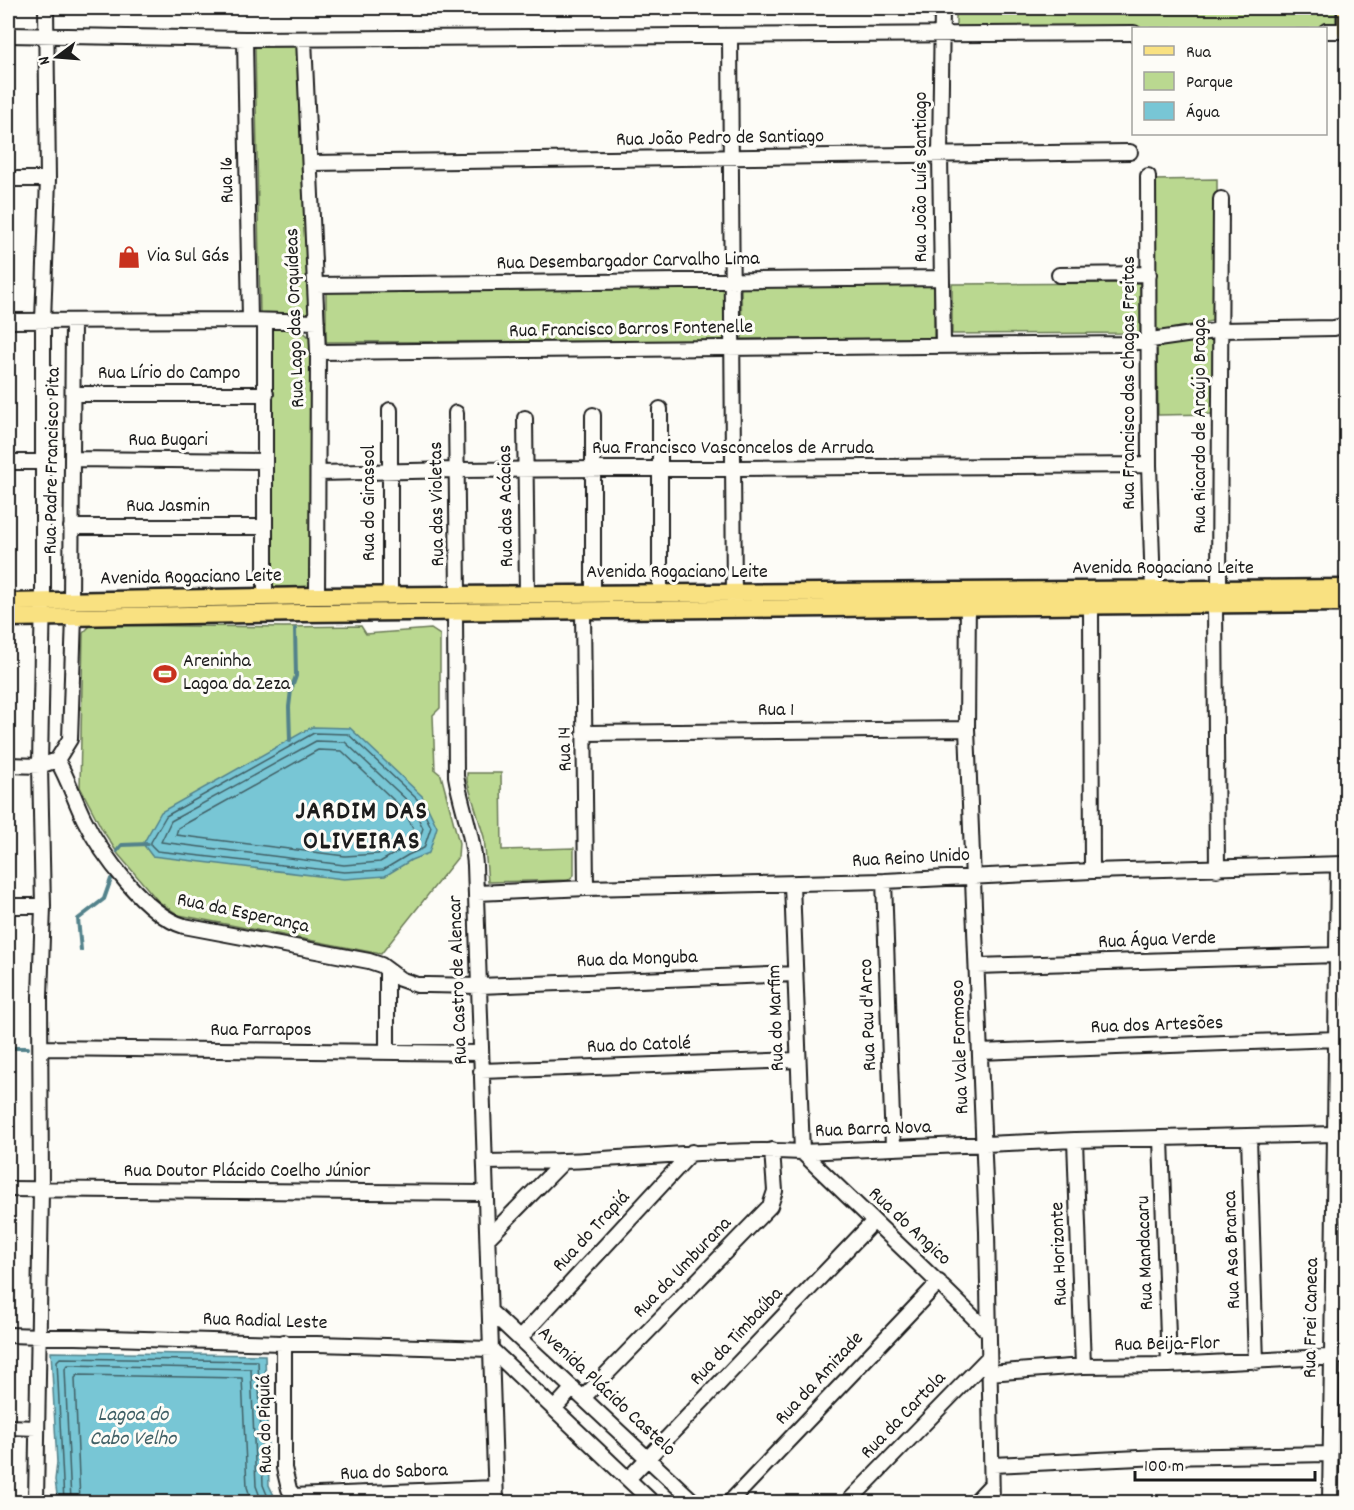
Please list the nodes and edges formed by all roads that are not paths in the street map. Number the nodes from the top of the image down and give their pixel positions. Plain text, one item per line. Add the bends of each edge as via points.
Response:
1 (46, 8) edge
2 (942, 8) edge
3 (1347, 8) edge
4 (1327, 31) edge
5 (1346, 32) edge
6 (941, 33) junction
7 (1132, 33) edge
8 (8, 35) edge
9 (46, 36) junction
10 (730, 36) junction
11 (245, 39) junction
12 (304, 39) junction
13 (1130, 152) dead end
14 (940, 156) junction
15 (731, 159) junction
16 (311, 163) junction
17 (1148, 176) dead end
18 (8, 178) edge
19 (48, 179) junction
20 (1221, 199) dead end
21 (1149, 274) junction
22 (1059, 275) dead end
23 (942, 278) junction
24 (732, 280) junction
25 (315, 285) junction
26 (250, 320) junction
27 (8, 321) edge
28 (43, 321) junction
29 (73, 321) junction
30 (265, 321) junction
31 (317, 322) junction
32 (1347, 325) edge
33 (1221, 330) junction
34 (1150, 340) junction
35 (944, 345) junction
36 (733, 349) junction
37 (318, 352) junction
38 (73, 394) junction
39 (266, 394) junction
40 (660, 409) dead end
41 (390, 410) dead end
42 (456, 413) dead end
43 (593, 415) dead end
44 (525, 418) dead end
45 (72, 459) junction
46 (264, 461) junction
47 (8, 462) edge
48 (43, 462) junction
49 (1149, 465) junction
50 (592, 469) junction
51 (659, 469) junction
52 (457, 470) junction
53 (524, 470) junction
54 (734, 470) junction
55 (390, 472) junction
56 (318, 473) junction
57 (71, 527) junction
58 (265, 527) junction
59 (1347, 588) edge
60 (1153, 590) junction
61 (527, 594) junction
62 (593, 594) junction
63 (660, 594) junction
64 (458, 595) junction
65 (390, 596) junction
66 (1217, 597) junction
67 (967, 599) junction
68 (734, 601) junction
69 (8, 603) edge
70 (1347, 603) edge
71 (301, 605) junction
72 (265, 606) junction
73 (1090, 607) junction
74 (43, 609) junction
75 (72, 609) junction
76 (583, 611) junction
77 (455, 613) junction
78 (8, 618) edge
79 (967, 729) junction
80 (585, 732) junction
81 (57, 760) junction
82 (8, 765) edge
83 (40, 766) junction
84 (1342, 864) edge
85 (1217, 868) junction
86 (1092, 871) junction
87 (973, 876) junction
88 (884, 881) junction
89 (792, 884) junction
90 (586, 888) junction
91 (477, 893) junction
92 (8, 906) edge
93 (43, 906) junction
94 (1337, 955) junction
95 (977, 966) junction
96 (387, 970) junction
97 (795, 974) junction
98 (480, 986) junction
99 (1336, 1039) junction
100 (41, 1048) junction
101 (387, 1051) junction
102 (980, 1052) junction
103 (482, 1053) junction
104 (798, 1060) junction
105 (482, 1071) junction
106 (1341, 1134) edge
107 (1249, 1137) junction
108 (1161, 1139) junction
109 (1075, 1140) junction
110 (983, 1145) junction
111 (893, 1148) junction
112 (772, 1150) junction
113 (692, 1152) junction
114 (802, 1152) junction
115 (564, 1161) junction
116 (485, 1162) junction
117 (8, 1190) edge
118 (41, 1190) junction
119 (486, 1193) junction
120 (873, 1222) junction
121 (488, 1238) junction
122 (939, 1282) junction
123 (491, 1311) junction
124 (988, 1332) junction
125 (8, 1335) edge
126 (38, 1335) junction
127 (520, 1338) junction
128 (284, 1342) junction
129 (491, 1349) junction
130 (1347, 1356) edge
131 (989, 1357) junction
132 (1331, 1358) junction
133 (1256, 1362) junction
134 (1169, 1365) junction
135 (1083, 1366) junction
136 (989, 1373) junction
137 (573, 1388) junction
138 (584, 1398) junction
139 (554, 1408) junction
140 (8, 1428) edge
141 (37, 1428) junction
142 (1329, 1454) junction
143 (648, 1459) junction
144 (993, 1465) junction
145 (628, 1479) junction
146 (991, 1485) junction
147 (496, 1496) edge
148 (295, 1499) edge
149 (648, 1501) edge
150 (36, 1503) edge
151 (694, 1503) edge
152 (730, 1503) edge
153 (848, 1503) edge
154 (975, 1503) edge
155 (992, 1503) edge
156 (1330, 1503) edge

1 - 9 street, Rua Padre Francisco Pita
2 - 6 street, Rua João Luís Santiago
3 - 5 main road
4 - 5 street
6 - 7 street
6 - 10 street
6 - 14 street, Rua João Luís Santiago
8 - 9 street
9 - 11 street
9 - 19 street, Rua Padre Francisco Pita
10 - 12 street
10 - 15 street
11 - 12 street
11 - 26 street, Rua 16
12 - 16 street, Rua Lago das Orquídeas
13 - 14 street, Rua João Pedro de Santiago
14 - 15 street, Rua João Pedro de Santiago
14 - 23 street, Rua João Luís Santiago
15 - 16 street, Rua João Pedro de Santiago
15 - 24 street
16 - 25 street, Rua Lago das Orquídeas
17 - 21 street, Rua Francisco das Chagas Freitas
18 - 19 street
19 - 28 street, Rua Padre Francisco Pita
20 - 33 street, Rua Ricardo de Araújo Braga
21 - 22 street
21 - 34 street, Rua Francisco das Chagas Freitas
23 - 24 street, Rua Desembargador Carvalho Lima
23 - 35 street, Rua João Luís Santiago
24 - 25 street, Rua Desembargador Carvalho Lima
24 - 36 street
25 - 31 street, Rua Lago das Orquídeas
26 - 29 street
26 - 30 street
27 - 28 street
28 - 29 street
28 - 48 street, Rua Padre Francisco Pita
29 - 38 street, Rua Padre Francisco Pita
30 - 31 street
30 - 39 street, Rua Lago das Orquídeas
31 - 37 street, Rua Lago das Orquídeas
32 - 33 street, Rua Francisco Barros Fontenelle
33 - 34 street, Rua Francisco Barros Fontenelle
33 - 66 street, Rua Ricardo de Araújo Braga
34 - 35 street, Rua Francisco Barros Fontenelle via 1123,344
34 - 49 street, Rua Francisco das Chagas Freitas
35 - 36 street, Rua Francisco Barros Fontenelle
36 - 37 street, Rua Francisco Barros Fontenelle
36 - 54 street
37 - 56 street, Rua Lago das Orquídeas
38 - 39 street, Rua Lírio do Campo
38 - 45 street, Rua Padre Francisco Pita
39 - 46 street, Rua Lago das Orquídeas
40 - 51 street
41 - 55 street, Rua do Girassol
42 - 52 street, Rua das Violetas
43 - 50 street
44 - 53 street, Rua das Acácias
45 - 46 street, Rua Bugari
45 - 57 street, Rua Padre Francisco Pita
46 - 58 street, Rua Lago das Orquídeas
47 - 48 street
48 - 74 street, Rua Padre Francisco Pita
49 - 54 street, Rua Francisco Vasconcelos de Arruda
49 - 60 street, Rua Francisco das Chagas Freitas
50 - 51 street, Rua Francisco Vasconcelos de Arruda
50 - 53 street, Rua Francisco Vasconcelos de Arruda
50 - 62 street
51 - 54 street, Rua Francisco Vasconcelos de Arruda
51 - 63 street
52 - 53 street, Rua Francisco Vasconcelos de Arruda
52 - 55 street, Rua Francisco Vasconcelos de Arruda
52 - 64 street, Rua das Violetas
53 - 61 street, Rua das Acácias
54 - 68 street
55 - 56 street, Rua Francisco Vasconcelos de Arruda
55 - 65 street, Rua do Girassol
56 - 71 street, Rua Lago das Orquídeas
57 - 58 street, Rua Jasmin
57 - 75 street, Rua Padre Francisco Pita
58 - 72 street, Rua Lago das Orquídeas
59 - 66 main road, Avenida Rogaciano Leite
60 - 66 main road, Avenida Rogaciano Leite
60 - 67 main road, Avenida Rogaciano Leite
61 - 62 main road, Avenida Rogaciano Leite
61 - 64 main road, Avenida Rogaciano Leite
62 - 63 main road, Avenida Rogaciano Leite
63 - 68 main road, Avenida Rogaciano Leite
64 - 65 main road, Avenida Rogaciano Leite
65 - 71 main road, Avenida Rogaciano Leite
66 - 70 main road, Avenida Rogaciano Leite
66 - 73 main road, Avenida Rogaciano Leite
66 - 85 street, Rua Ricardo de Araújo Braga
67 - 68 main road, Avenida Rogaciano Leite
67 - 73 main road, Avenida Rogaciano Leite
67 - 79 street, Rua Vale Formoso
68 - 76 main road, Avenida Rogaciano Leite
69 - 74 main road, Avenida Rogaciano Leite
71 - 72 main road, Avenida Rogaciano Leite
71 - 77 main road, Avenida Rogaciano Leite
72 - 75 main road, Avenida Rogaciano Leite
73 - 86 street
74 - 75 main road, Avenida Rogaciano Leite
74 - 78 main road, Avenida Rogaciano Leite
74 - 83 street, Rua Padre Francisco Pita
75 - 81 street, Rua Padre Francisco Pita via 70,739
76 - 77 main road, Avenida Rogaciano Leite
76 - 80 street, Rua 14
77 - 91 street, Rua Castro de Alencar via 456,776 474,848
79 - 80 street, Rua 1
79 - 87 street, Rua Vale Formoso
80 - 90 street, Rua 14
81 - 83 street
81 - 96 street, Rua da Esperança via 92,835 120,874 161,915 174,923 355,957
82 - 83 street
83 - 93 street, Rua Padre Francisco Pita
84 - 85 street, Rua Reino Unido
84 - 94 street, Rua Frei Caneca
85 - 86 street, Rua Reino Unido
86 - 87 street, Rua Reino Unido
87 - 88 street, Rua Reino Unido
87 - 95 street, Rua Vale Formoso
88 - 89 street, Rua Reino Unido
88 - 111 street, Rua Pau d'Arco
89 - 90 street, Rua Reino Unido
89 - 97 street, Rua do Marfim
90 - 91 street, Rua Reino Unido
91 - 98 street, Rua Castro de Alencar
92 - 93 street
93 - 100 street, Rua Padre Francisco Pita
94 - 95 street, Rua Água Verde
94 - 99 street, Rua Frei Caneca
95 - 102 street, Rua Vale Formoso
96 - 98 street, Rua da Esperança via 417,985
96 - 101 street
97 - 98 street, Rua da Monguba
97 - 104 street, Rua do Marfim
98 - 103 street, Rua Castro de Alencar
99 - 102 street, Rua dos Artesões
99 - 106 street, Rua Frei Caneca
100 - 101 street, Rua Farrapos
100 - 118 street, Rua Padre Francisco Pita
101 - 103 street, Rua Farrapos
102 - 110 street, Rua Vale Formoso
103 - 105 street, Rua Castro de Alencar
104 - 105 street, Rua do Catolé
104 - 114 street, Rua do Marfim
105 - 116 street, Rua Castro de Alencar
106 - 107 street, Rua Barra Nova
106 - 132 street, Rua Frei Caneca
107 - 108 street, Rua Barra Nova
107 - 133 street, Rua Asa Branca
108 - 109 street, Rua Barra Nova
108 - 134 street, Rua Mandacaru
109 - 110 street, Rua Barra Nova
109 - 135 street, Rua Horizonte
110 - 111 street, Rua Barra Nova
110 - 124 street, Rua Vale Formoso
111 - 114 street, Rua Barra Nova
112 - 113 street, Rua Barra Nova
112 - 114 street, Rua Barra Nova
112 - 138 street, Rua da Umburana via 775,1191 770,1206
113 - 115 street, Rua Barra Nova
113 - 127 street, Rua do Trapiá
114 - 120 street, Rua do Angico
115 - 116 street, Rua Barra Nova
115 - 121 street
116 - 119 street, Rua Castro de Alencar
117 - 118 street, Rua Doutor Plácido Coelho Júnior
118 - 119 street, Rua Doutor Plácido Coelho Júnior
118 - 126 street, Rua Padre Francisco Pita
119 - 121 street, Rua Castro de Alencar
120 - 122 street, Rua do Angico
120 - 143 street, Rua da Timbaúba
121 - 123 street, Rua Castro de Alencar
122 - 124 street, Rua do Angico
122 - 152 street, Rua da Amizade
123 - 127 street, Avenida Plácido Castelo
123 - 129 street, Rua Castro de Alencar
124 - 131 street, Rua Vale Formoso
125 - 126 street, Rua Radial Leste
126 - 128 street, Rua Radial Leste
126 - 141 street, Rua Padre Francisco Pita
127 - 137 street, Avenida Plácido Castelo
128 - 129 street, Rua Radial Leste
128 - 148 street, Rua do Piquiá via 285,1468
129 - 139 street
129 - 147 street, Rua Castro de Alencar
130 - 132 street, Rua Beija-Flor
131 - 136 street, Rua Vale Formoso
131 - 153 street, Rua da Cartola
132 - 133 street, Rua Beija-Flor
132 - 142 street, Rua Frei Caneca
133 - 134 street, Rua Beija-Flor
134 - 135 street, Rua Beija-Flor
135 - 136 street, Rua Beija-Flor
136 - 144 street, Rua Vale Formoso
137 - 138 street, Avenida Plácido Castelo
137 - 139 street
138 - 143 street, Avenida Plácido Castelo
139 - 145 street
140 - 141 street
141 - 150 street, Rua Padre Francisco Pita
142 - 144 street
142 - 156 street, Rua Frei Caneca
143 - 145 street, Rua da Timbaúba
143 - 151 street, Avenida Plácido Castelo
144 - 146 street, Rua Vale Formoso
145 - 149 street
146 - 154 street
146 - 155 street, Rua Vale Formoso
147 - 148 street, Rua do Sabora

